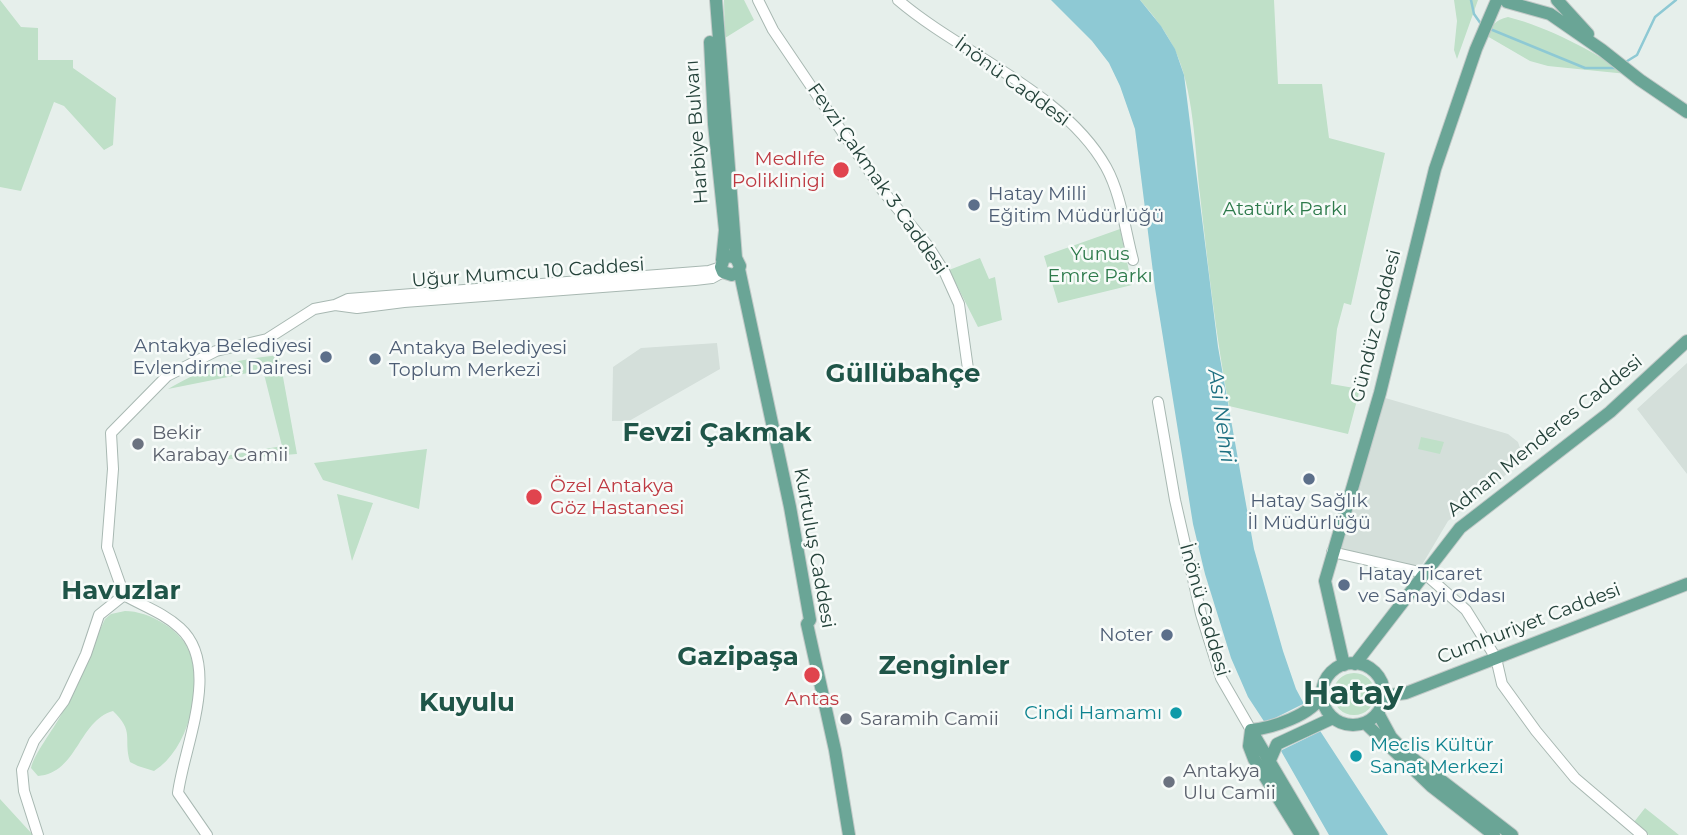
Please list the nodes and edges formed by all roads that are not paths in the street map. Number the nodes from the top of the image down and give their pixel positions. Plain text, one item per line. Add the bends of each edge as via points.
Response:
1 (709, 0) edge
2 (716, 0) edge
3 (758, 0) edge
4 (898, 0) edge
5 (1557, 0) edge
6 (1506, 1) edge
7 (1602, 50) junction
8 (1687, 112) edge
9 (1133, 260) dead end
10 (738, 263) junction
11 (722, 266) junction
12 (1687, 341) edge
13 (968, 369) dead end
14 (1158, 402) dead end
15 (1332, 552) junction
16 (1424, 573) junction
17 (1687, 584) edge
18 (124, 596) junction
19 (1496, 657) junction
20 (1349, 664) junction
21 (1322, 695) junction
22 (1384, 696) junction
23 (1378, 713) junction
24 (1333, 718) junction
25 (1365, 723) junction
26 (1251, 730) junction
27 (1270, 760) junction
28 (38, 835) edge
29 (207, 835) edge
30 (849, 835) edge
31 (1301, 835) edge
32 (1313, 835) edge
33 (1494, 835) edge
34 (1512, 835) edge
35 (1642, 835) edge

1 - 11 main road, Harbiye Bulvarı via 714,124 725,230
2 - 10 main road, Harbiye Bulvarı
3 - 13 street, Fevzi Çakmak 3 Caddesi via 821,101 945,274 958,304
4 - 9 street, İnönü Caddesi via 1042,100 1091,145 1107,168
5 - 7 main road
6 - 7 main road via 1549,14
6 - 15 main road, Gündüz Caddesi via 1488,18 1435,170 1380,393
7 - 8 main road
10 - 11 main road, Uğur Mumcu 10 Caddesi via 727,256
10 - 30 main road, Kurtuluş Caddesi via 790,507 810,620 807,624
11 - 18 street, Uğur Mumcu 10 Caddesi via 709,271 354,298 314,309 267,339 215,351 167,376 111,433 107,548
12 - 16 main road, Adnan Menderes Caddesi via 1610,412 1460,528
14 - 26 street, İnönü Caddesi via 1201,614 1221,678
15 - 16 street
15 - 20 main road, Gündüz Caddesi via 1325,581
16 - 19 street via 1466,610
16 - 20 main road, Adnan Menderes Caddesi
17 - 19 main road, Cumhuriyet Caddesi
18 - 28 street via 99,615 64,701 34,741 22,770
18 - 29 street via 183,630 199,665 196,713 178,793
19 - 22 main road, Cumhuriyet Caddesi via 1406,693
19 - 35 street via 1502,684 1575,778
20 - 21 main road via 1328,676
20 - 22 main road via 1364,666 1379,677
21 - 24 main road
21 - 26 main road via 1309,709 1268,728
22 - 23 main road
23 - 25 main road
23 - 34 main road via 1391,737 1408,754
24 - 25 main road via 1349,725
24 - 27 main road via 1276,744
25 - 33 main road via 1431,786
26 - 27 main road
26 - 31 main road via 1249,747 1254,759
27 - 32 main road

